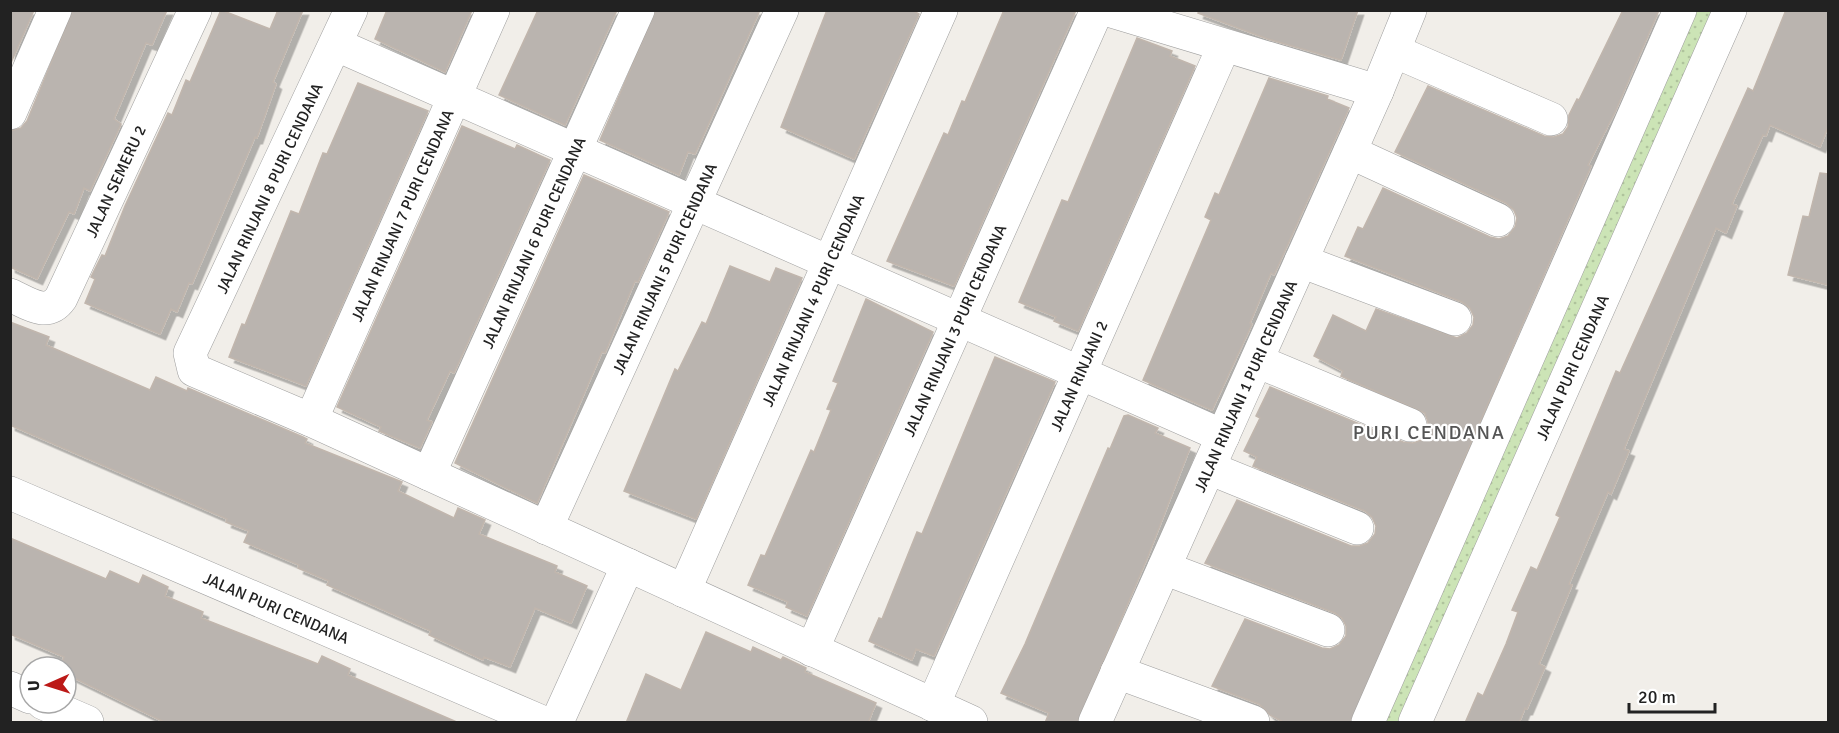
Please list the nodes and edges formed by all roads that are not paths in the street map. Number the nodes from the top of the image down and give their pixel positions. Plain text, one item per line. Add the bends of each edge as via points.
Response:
1 (55, 10) edge
2 (195, 10) edge
3 (351, 10) edge
4 (493, 10) edge
5 (639, 10) edge
6 (782, 10) edge
7 (941, 10) edge
8 (1097, 10) edge
9 (1108, 10) edge
10 (1410, 10) edge
11 (1680, 10) edge
12 (1730, 10) edge
13 (337, 45) junction
14 (1224, 45) junction
15 (1394, 51) junction
16 (1377, 91) junction
17 (1645, 91) junction
18 (454, 96) junction
19 (1688, 110) junction
20 (10, 113) edge
21 (1551, 119) dead end
22 (574, 149) junction
23 (1350, 152) junction
24 (694, 203) junction
25 (1498, 220) dead end
26 (1301, 261) junction
27 (828, 262) junction
28 (10, 295) edge
29 (958, 319) junction
30 (1455, 319) dead end
31 (1257, 361) junction
32 (1080, 373) junction
33 (1518, 384) junction
34 (1556, 401) junction
35 (311, 420) junction
36 (1410, 425) dead end
37 (1223, 436) junction
38 (1209, 468) junction
39 (429, 474) junction
40 (10, 493) edge
41 (546, 528) junction
42 (1357, 528) dead end
43 (628, 566) junction
44 (1164, 568) junction
45 (684, 591) junction
46 (1328, 630) dead end
47 (812, 650) junction
48 (1118, 672) junction
49 (933, 705) junction
50 (64, 715) edge
51 (87, 723) edge
52 (542, 723) edge
53 (557, 723) edge
54 (971, 723) edge
55 (1095, 723) edge
56 (1253, 723) edge
57 (1368, 723) edge
58 (1415, 723) edge

1 - 20 street
2 - 28 street, JALAN SEMERU 2 via 62,298 53,307 41,309
3 - 13 street, JALAN RINJANI 8 PURI CENDANA
4 - 18 street, JALAN RINJANI 7 PURI CENDANA
5 - 22 street, JALAN RINJANI 6 PURI CENDANA
6 - 24 street, JALAN RINJANI 5 PURI CENDANA
7 - 27 street, JALAN RINJANI 4 PURI CENDANA
8 - 29 street, JALAN RINJANI 3 PURI CENDANA
9 - 14 street
10 - 15 street, JALAN RINJANI 1 PURI CENDANA
11 - 17 street
12 - 19 street, JALAN PURI CENDANA
13 - 18 street
13 - 35 street, JALAN RINJANI 8 PURI CENDANA via 190,353 190,365 198,373
14 - 16 street
14 - 32 street, JALAN RINJANI 2
15 - 16 street, JALAN RINJANI 1 PURI CENDANA
15 - 21 street
16 - 23 street, JALAN RINJANI 1 PURI CENDANA
17 - 19 street
17 - 33 street
18 - 22 street
18 - 35 street, JALAN RINJANI 7 PURI CENDANA
19 - 34 street, JALAN PURI CENDANA
22 - 24 street
22 - 39 street, JALAN RINJANI 6 PURI CENDANA
23 - 25 street
23 - 26 street, JALAN RINJANI 1 PURI CENDANA
24 - 27 street
24 - 41 street, JALAN RINJANI 5 PURI CENDANA
26 - 30 street
26 - 31 street, JALAN RINJANI 1 PURI CENDANA
27 - 29 street
27 - 45 street, JALAN RINJANI 4 PURI CENDANA
29 - 32 street
29 - 47 street, JALAN RINJANI 3 PURI CENDANA
31 - 36 street
31 - 37 street, JALAN RINJANI 1 PURI CENDANA
32 - 37 street
32 - 49 street, JALAN RINJANI 2
33 - 34 street
33 - 57 street
34 - 58 street, JALAN PURI CENDANA
35 - 39 street
37 - 38 street, JALAN RINJANI 1 PURI CENDANA
38 - 42 street
38 - 44 street, JALAN RINJANI 1 PURI CENDANA
39 - 41 street
40 - 52 street, JALAN PURI CENDANA
41 - 43 street
43 - 45 street
43 - 53 street
44 - 46 street
44 - 48 street, JALAN RINJANI 1 PURI CENDANA
45 - 47 street
47 - 49 street
48 - 55 street, JALAN RINJANI 1 PURI CENDANA
48 - 56 street
49 - 54 street
50 - 51 street

